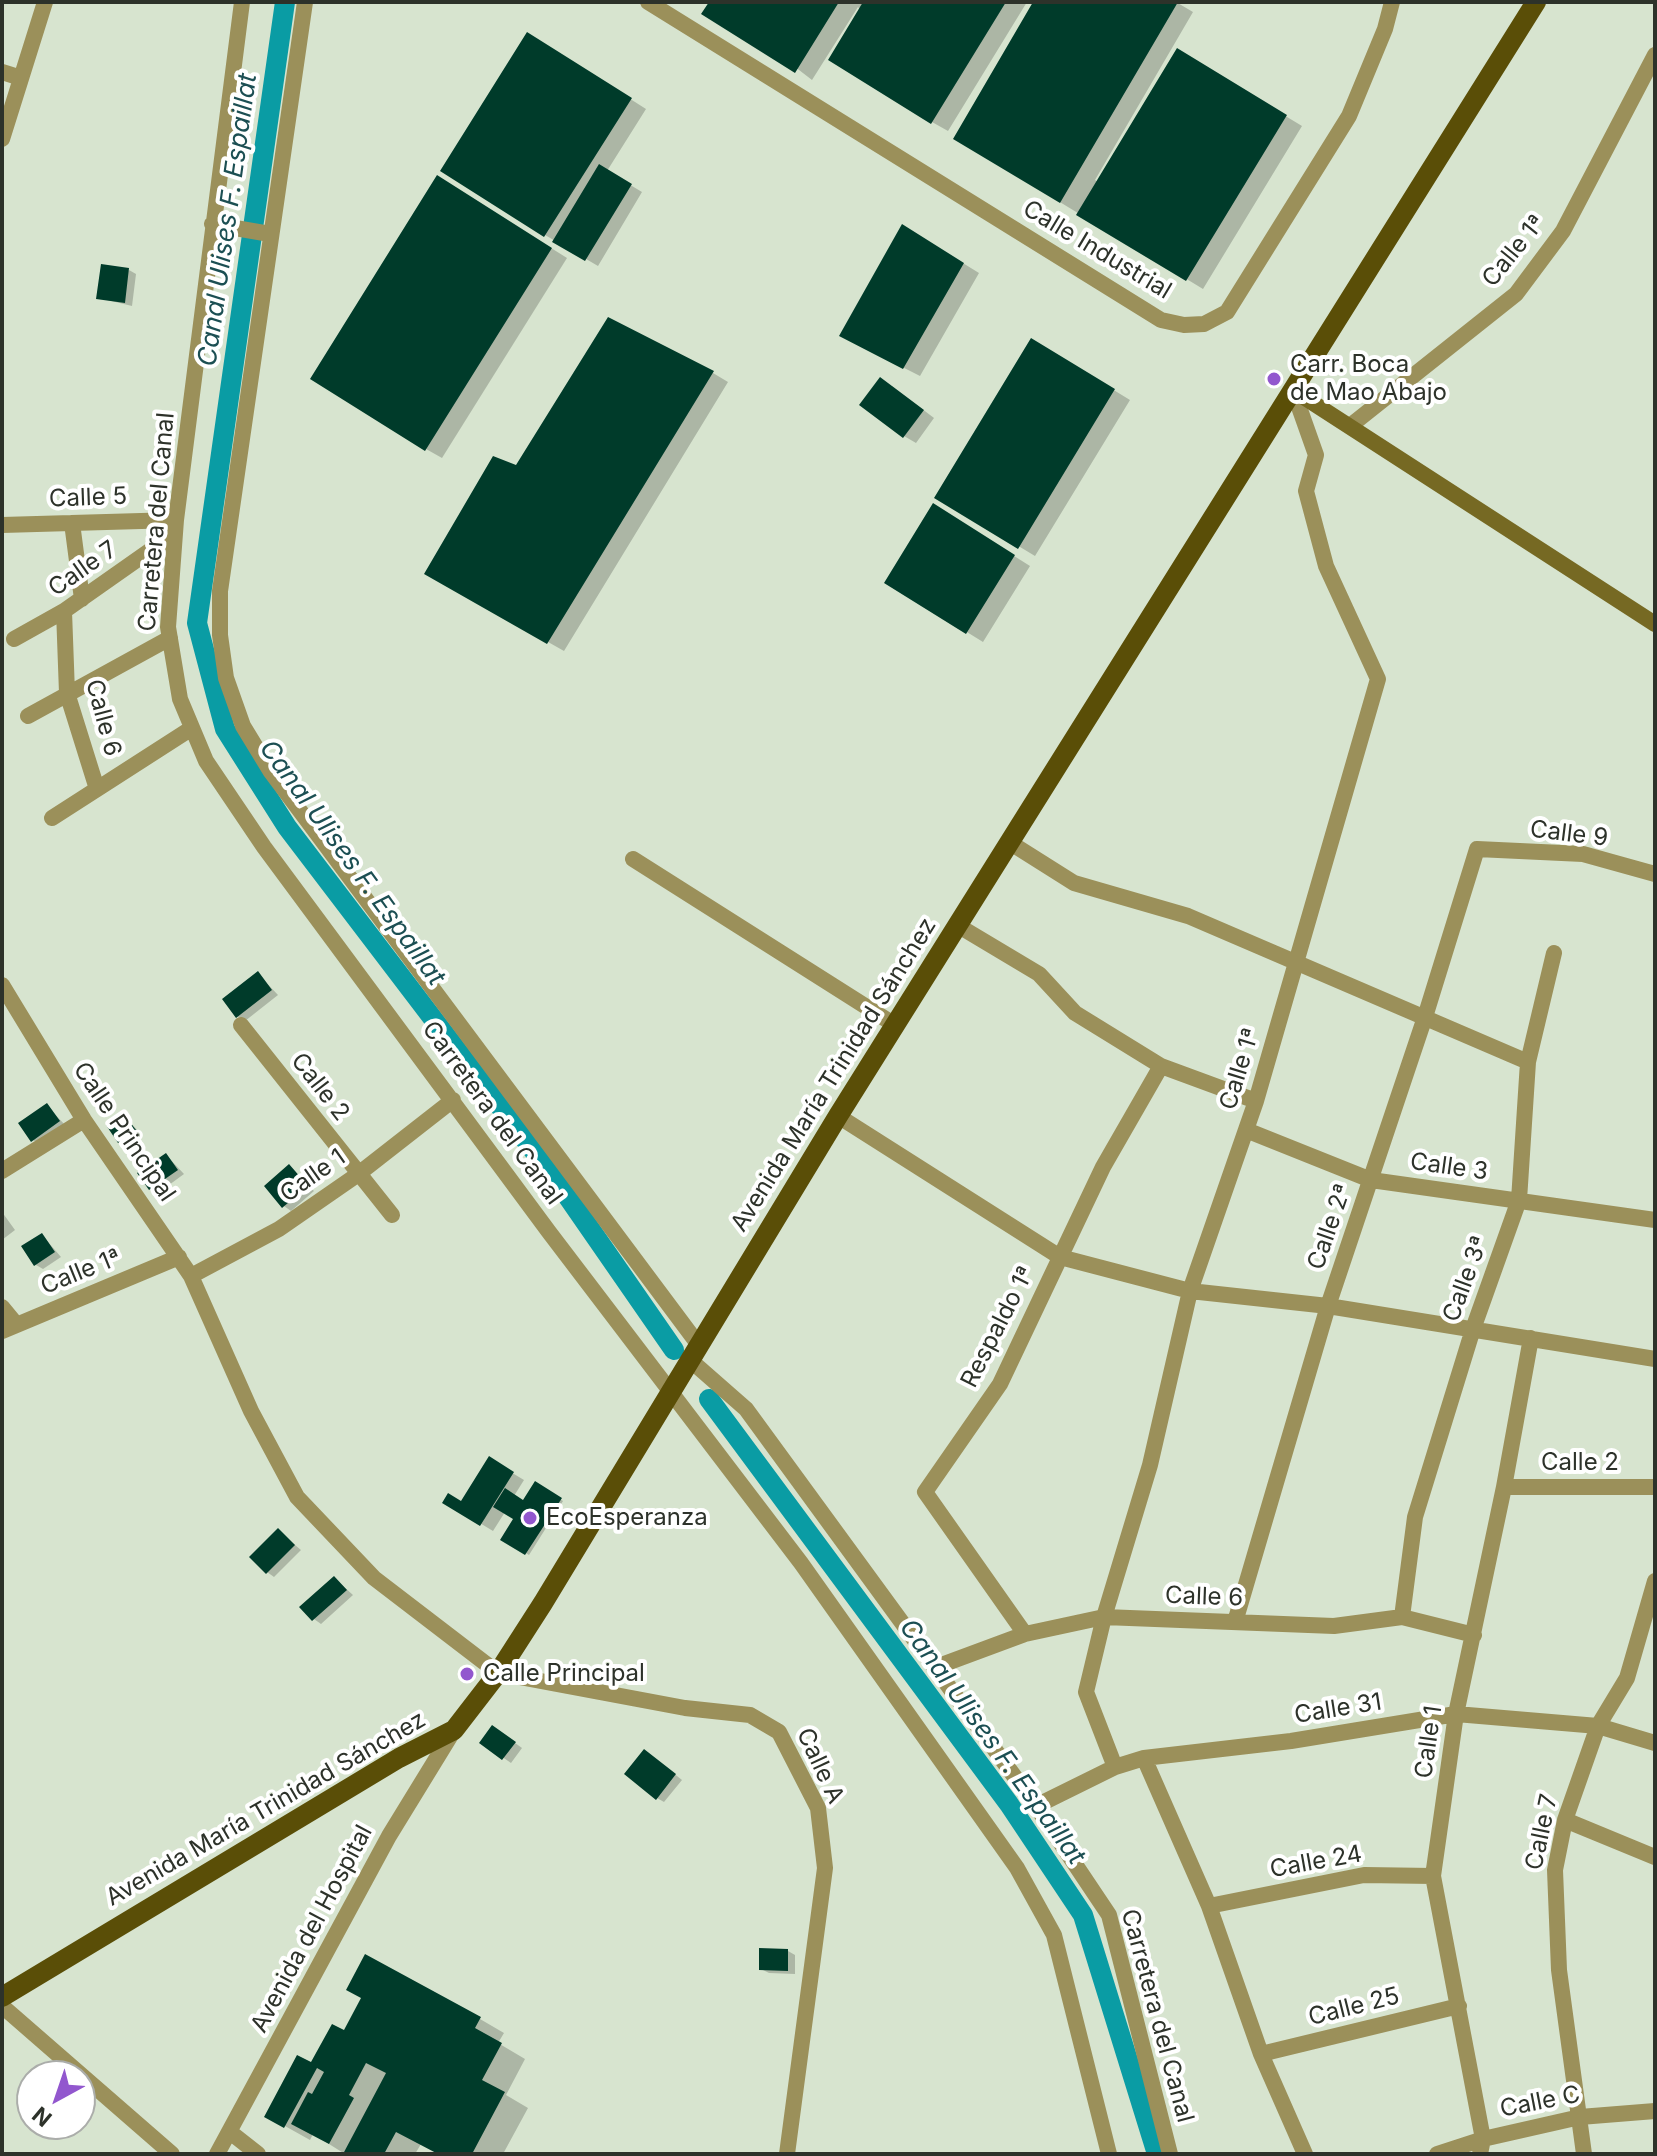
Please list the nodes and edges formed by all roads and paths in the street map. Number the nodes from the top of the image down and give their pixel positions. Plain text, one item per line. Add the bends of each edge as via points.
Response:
1 (45, 2) edge
2 (242, 2) edge
3 (305, 2) edge
4 (648, 2) edge
5 (1392, 2) edge
6 (1534, 3) edge
7 (1655, 55) edge
8 (2, 72) edge
9 (21, 78) junction
10 (2, 139) edge
11 (212, 224) junction
12 (265, 233) junction
13 (1293, 390) junction
14 (1350, 426) junction
15 (72, 523) junction
16 (2, 525) edge
17 (176, 527) junction
18 (82, 599) junction
19 (64, 611) junction
20 (1655, 624) edge
21 (170, 638) junction
22 (14, 639) dead end
23 (67, 693) junction
24 (28, 716) dead end
25 (192, 728) junction
26 (97, 789) junction
27 (52, 818) dead end
28 (1009, 842) junction
29 (1477, 849) joint
30 (633, 859) dead end
31 (1655, 874) edge
32 (957, 925) junction
33 (1554, 953) dead end
34 (1294, 965) junction
35 (2, 985) edge
36 (1425, 1017) junction
37 (241, 1025) dead end
38 (895, 1025) junction
39 (1528, 1062) junction
40 (1161, 1066) junction
41 (453, 1100) junction
42 (1256, 1101) junction
43 (838, 1116) junction
44 (84, 1120) junction
45 (1246, 1130) junction
46 (2, 1171) edge
47 (357, 1175) junction
48 (1371, 1180) junction
49 (1519, 1200) junction
50 (392, 1215) dead end
51 (1655, 1220) edge
52 (179, 1257) junction
53 (1060, 1257) junction
54 (191, 1276) junction
55 (1190, 1291) junction
56 (1328, 1306) junction
57 (2, 1307) edge
58 (9, 1328) edge
59 (1473, 1329) junction
60 (1531, 1338) junction
61 (694, 1352) junction
62 (1655, 1359) edge
63 (670, 1393) junction
64 (1504, 1487) junction
65 (1655, 1487) edge
66 (1655, 1581) edge
67 (1104, 1617) junction
68 (1402, 1617) junction
69 (1235, 1622) junction
70 (1025, 1634) junction
71 (1474, 1635) junction
72 (936, 1667) junction
73 (498, 1673) junction
74 (1456, 1714) junction
75 (1598, 1726) junction
76 (454, 1730) junction
77 (1655, 1743) edge
78 (1144, 1758) junction
79 (1115, 1767) junction
80 (1036, 1806) junction
81 (1565, 1820) junction
82 (1655, 1857) edge
83 (1433, 1876) junction
84 (1209, 1906) junction
85 (2, 1997) edge
86 (2, 2006) edge
87 (1459, 2006) junction
88 (1261, 2054) junction
89 (1655, 2111) edge
90 (1580, 2117) junction
91 (230, 2132) junction
92 (1481, 2146) edge
93 (172, 2154) edge
94 (217, 2154) edge
95 (258, 2154) edge
96 (787, 2154) edge
97 (1109, 2154) edge
98 (1170, 2154) edge
99 (1305, 2154) edge
100 (1437, 2154) edge
101 (1584, 2154) edge

1 - 9 street
2 - 11 street, Carretera del Canal
3 - 12 street, Carretera del Canal
4 - 5 street, Calle Industrial via 1161,320 1184,325 1204,324 1227,312 1349,116
6 - 13 main road, Avenida María Trinidad Sánchez
7 - 14 street, Calle 1ª via 1563,231 1516,294
8 - 9 street
9 - 10 street
11 - 12 street
11 - 17 street, Carretera del Canal
12 - 61 street, Carretera del Canal via 220,591 226,678 243,726 280,785
13 - 14 street
13 - 28 main road, Avenida María Trinidad Sánchez
13 - 34 street, Calle 1ª via 1316,455 1306,491 1326,566 1378,679
14 - 20 street
15 - 16 street, Calle 5
15 - 17 street, Calle 5
15 - 18 street
17 - 18 street, Calle 7
17 - 21 street, Carretera del Canal
18 - 19 street, Calle 7
19 - 22 street, Calle 7
19 - 23 street, Calle 6
21 - 23 street
21 - 25 street, Carretera del Canal via 180,699
23 - 24 street
23 - 26 street, Calle 6
25 - 26 street
25 - 41 street, Carretera del Canal via 206,761 264,847
26 - 27 street
28 - 32 main road, Avenida María Trinidad Sánchez
28 - 34 street via 1074,883 1188,916
29 - 31 street, Calle 9 via 1583,854
29 - 36 street, Calle 2ª
30 - 38 street
32 - 38 main road, Avenida María Trinidad Sánchez
32 - 40 street via 1039,974 1075,1013
33 - 39 street, Calle 3ª
34 - 36 street
34 - 42 street, Calle 1ª
35 - 44 street, Calle Principal
36 - 39 street
36 - 48 street, Calle 2ª
37 - 47 street, Calle 2
38 - 43 main road, Avenida María Trinidad Sánchez
39 - 49 street, Calle 3ª
40 - 42 street
40 - 53 street, Respaldo 1ª via 1103,1167
41 - 47 street, Calle 1
41 - 63 street, Carretera del Canal
42 - 45 street, Calle 1ª
43 - 53 street
43 - 61 main road, Avenida María Trinidad Sánchez
44 - 46 street
44 - 52 street, Calle Principal
45 - 48 street, Calle 3
45 - 55 street, Calle 1ª
47 - 50 street, Calle 2
47 - 54 street, Calle 1 via 279,1229
48 - 49 street, Calle 3
48 - 56 street, Calle 2ª
49 - 51 street, Calle 3
49 - 59 street, Calle 3ª
52 - 54 street, Calle Principal
52 - 58 street, Calle 1ª
53 - 55 street
53 - 70 street, Respaldo 1ª via 1000,1384 925,1492
54 - 73 street, Calle Principal via 251,1411 297,1497 374,1578
55 - 56 street
55 - 67 street, Calle 1ª via 1150,1465
56 - 59 street
56 - 69 street, Calle 2ª
57 - 58 street
59 - 60 street
59 - 68 street, Calle 3ª via 1415,1517
60 - 62 street
60 - 64 street, Calle 1
61 - 63 main road, Avenida María Trinidad Sánchez
61 - 72 street, Carretera del Canal via 746,1409
63 - 73 main road, Avenida María Trinidad Sánchez
63 - 97 street, Carretera del Canal via 801,1563 1017,1868 1054,1935
64 - 65 street, Calle 2
64 - 71 street, Calle 1
66 - 75 street, Calle 7 via 1627,1678
67 - 69 street, Calle 6
67 - 70 street, Calle 6
67 - 79 street, Calle 1ª via 1086,1692
68 - 69 street, Calle 6 via 1334,1626
68 - 71 street, Calle 6
70 - 72 street, Calle 6
71 - 74 street, Calle 1
72 - 80 street, Carretera del Canal
73 - 76 main road, Avenida María Trinidad Sánchez
73 - 96 street, Calle A via 750,1715 779,1732 818,1808 825,1868
74 - 75 street, Calle 31
74 - 78 street, Calle 31
74 - 83 street, Calle 1
75 - 77 street, Calle 31
75 - 81 street, Calle 7
76 - 85 main road, Avenida María Trinidad Sánchez
76 - 91 street, Avenida del Hospital via 389,1836
78 - 79 street, Calle 31
78 - 84 street
79 - 80 street, Calle 31
80 - 98 street, Carretera del Canal via 1109,1915
81 - 82 street
81 - 90 street, Calle 7 via 1555,1870 1559,1970
83 - 84 street, Calle 24 via 1364,1875
83 - 87 street, Calle 1
84 - 88 street
86 - 93 street
87 - 88 street, Calle 25
87 - 92 street, Calle 1
88 - 99 street
89 - 90 street, Calle C
90 - 92 street, Calle C
90 - 101 street, Calle 7
91 - 94 street, Avenida del Hospital
91 - 95 street
92 - 100 street, Calle C

